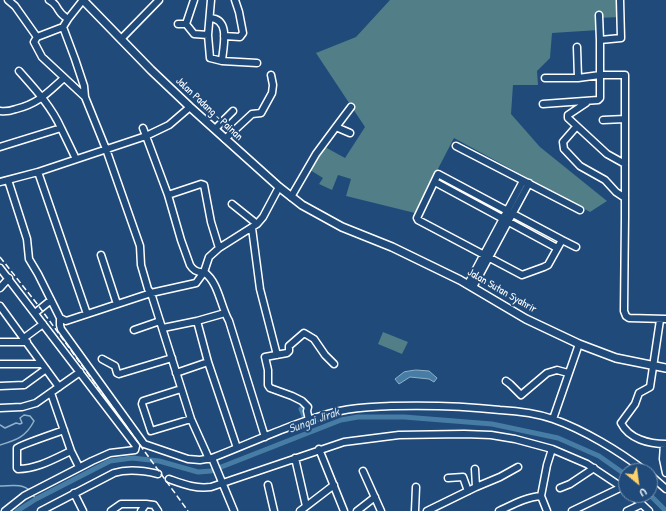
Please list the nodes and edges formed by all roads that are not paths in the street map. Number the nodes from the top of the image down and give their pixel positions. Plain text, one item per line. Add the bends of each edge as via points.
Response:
1 (8, 0) edge
2 (49, 0) edge
3 (83, 0) edge
4 (159, 0) edge
5 (194, 0) edge
6 (211, 0) edge
7 (235, 0) edge
8 (620, 0) edge
9 (599, 15) dead end
10 (210, 18) junction
11 (68, 19) junction
12 (178, 24) dead end
13 (186, 24) junction
14 (63, 27) junction
15 (208, 35) junction
16 (224, 36) junction
17 (37, 37) junction
18 (121, 39) junction
19 (600, 40) junction
20 (577, 47) dead end
21 (222, 61) junction
22 (257, 62) dead end
23 (19, 71) dead end
24 (271, 75) dead end
25 (600, 75) junction
26 (64, 78) junction
27 (546, 78) dead end
28 (578, 78) junction
29 (42, 97) junction
30 (85, 97) junction
31 (587, 102) junction
32 (543, 104) dead end
33 (190, 107) junction
34 (351, 107) dead end
35 (0, 111) edge
36 (232, 111) dead end
37 (626, 119) junction
38 (602, 120) dead end
39 (336, 127) junction
40 (576, 127) junction
41 (62, 128) junction
42 (143, 128) dead end
43 (214, 129) junction
44 (350, 133) dead end
45 (146, 136) junction
46 (225, 139) junction
47 (456, 146) dead end
48 (0, 147) edge
49 (106, 149) junction
50 (76, 159) junction
51 (625, 164) junction
52 (38, 172) junction
53 (8, 180) junction
54 (0, 182) edge
55 (435, 182) junction
56 (526, 182) junction
57 (279, 187) junction
58 (168, 195) junction
59 (291, 197) junction
60 (625, 198) junction
61 (232, 204) dead end
62 (580, 210) dead end
63 (510, 212) junction
64 (505, 220) junction
65 (331, 221) joint
66 (254, 226) junction
67 (562, 240) junction
68 (576, 247) dead end
69 (219, 248) junction
70 (557, 248) junction
71 (101, 255) dead end
72 (487, 256) junction
73 (0, 268) edge
74 (204, 272) junction
75 (8, 278) junction
76 (470, 286) junction
77 (0, 288) edge
78 (151, 293) junction
79 (50, 300) junction
80 (117, 304) junction
81 (0, 306) edge
82 (35, 313) junction
83 (225, 313) junction
84 (87, 314) junction
85 (60, 318) junction
86 (663, 320) edge
87 (160, 321) junction
88 (198, 321) junction
89 (43, 324) junction
90 (163, 328) junction
91 (134, 330) dead end
92 (25, 340) junction
93 (0, 342) edge
94 (579, 344) junction
95 (277, 355) junction
96 (172, 358) junction
97 (102, 359) dead end
98 (208, 362) junction
99 (0, 364) edge
100 (334, 364) dead end
101 (44, 366) junction
102 (654, 366) junction
103 (666, 368) edge
104 (80, 372) junction
105 (176, 373) junction
106 (568, 373) junction
107 (506, 381) dead end
108 (0, 386) edge
109 (60, 387) junction
110 (181, 388) junction
111 (51, 393) junction
112 (0, 408) edge
113 (191, 419) junction
114 (553, 419) junction
115 (306, 421) junction
116 (64, 430) junction
117 (265, 437) junction
118 (665, 444) edge
119 (236, 445) dead end
120 (319, 450) junction
121 (552, 450) junction
122 (71, 451) junction
123 (295, 458) junction
124 (212, 459) junction
125 (635, 463) edge
126 (79, 467) junction
127 (518, 467) dead end
128 (594, 468) junction
129 (475, 469) dead end
130 (363, 471) dead end
131 (666, 473) edge
132 (158, 474) dead end
133 (448, 478) dead end
134 (169, 479) dead end
135 (222, 482) junction
136 (618, 484) edge
137 (268, 485) dead end
138 (334, 485) junction
139 (416, 487) dead end
140 (476, 487) junction
141 (560, 488) dead end
142 (468, 491) junction
143 (618, 491) edge
144 (74, 493) junction
145 (541, 496) junction
146 (375, 497) junction
147 (146, 504) junction
148 (642, 504) joint
149 (306, 506) junction
150 (582, 509) edge
151 (5, 511) edge
152 (41, 511) edge
153 (83, 511) edge
154 (111, 511) edge
155 (141, 511) edge
156 (158, 511) edge
157 (234, 511) edge
158 (274, 511) edge
159 (300, 511) edge
160 (344, 511) edge
161 (357, 511) edge
162 (381, 511) edge
163 (415, 511) edge
164 (427, 511) edge
165 (499, 511) edge
166 (547, 511) edge
167 (572, 511) edge
168 (627, 511) edge
169 (649, 511) edge

1 - 17 street
2 - 11 street via 54,2
3 - 11 street
3 - 18 main road, Jalan Padang - Painan
4 - 18 street
5 - 13 street
6 - 10 street
7 - 16 street via 243,33 240,38
8 - 19 street via 621,38
9 - 19 street
10 - 15 street
10 - 16 street via 220,21
11 - 14 street
12 - 13 street
13 - 15 street via 194,34
14 - 17 street
14 - 30 street via 84,86
15 - 21 street via 210,58
16 - 21 street
17 - 26 street via 34,42 38,52
18 - 33 main road, Jalan Padang - Painan
19 - 25 street
20 - 28 street
21 - 22 street
23 - 29 street
24 - 46 street via 274,89 262,112 252,114
25 - 28 street
25 - 31 street via 600,98
25 - 37 street via 625,75
26 - 29 street
26 - 30 street
27 - 28 street
29 - 35 street via 30,105 6,112
29 - 41 street
30 - 49 street
31 - 32 street
31 - 40 street via 568,115
33 - 43 main road, Jalan Padang - Painan
33 - 45 street via 169,125
34 - 39 street
36 - 43 street
37 - 38 street
37 - 51 street
39 - 44 street
39 - 59 street via 316,154
40 - 51 street via 607,154
40 - 60 street via 564,142 564,149 580,166 605,180
41 - 48 street
41 - 50 street
42 - 45 street
43 - 46 main road, Jalan Padang - Painan
45 - 49 street
45 - 58 street
46 - 57 main road, Jalan Padang - Painan
47 - 56 street
49 - 50 street
49 - 78 street via 140,246 141,265
50 - 52 street
51 - 60 street
52 - 53 street
52 - 84 street
53 - 54 street
53 - 79 street via 27,239 29,259
55 - 63 street via 438,174
55 - 64 street
55 - 72 street via 418,220
56 - 62 street
56 - 63 street
57 - 59 main road, Jalan Padang - Painan
57 - 66 street via 263,216
58 - 69 street via 204,185
58 - 74 street via 190,265 199,273
59 - 65 main road, Jalan Padang - Painan
60 - 86 street via 624,311 629,318
61 - 66 street
63 - 64 street
63 - 67 street
64 - 70 street
64 - 72 street
65 - 76 main road, Jalan Sutan Syahrir via 402,251
66 - 69 street
66 - 95 street via 260,289
67 - 68 street
67 - 70 street
69 - 74 street via 209,257
70 - 72 street via 548,265 522,275
71 - 80 street
72 - 76 street
73 - 75 street
74 - 78 street via 196,283
74 - 83 street via 214,284
75 - 77 street
75 - 82 street
76 - 94 main road, Jalan Sutan Syahrir via 526,319
78 - 80 street
78 - 87 street
79 - 82 street
79 - 85 street
80 - 84 street
81 - 92 street
82 - 89 street
83 - 88 street
83 - 117 street
84 - 85 street via 65,321
85 - 124 street via 61,329 144,444 188,459
86 - 102 street
87 - 90 street
87 - 91 street
88 - 90 street
88 - 98 street
89 - 92 street
89 - 104 street
90 - 96 street
92 - 93 street
92 - 101 street
94 - 102 main road, Jalan Sutan Syahrir via 616,358
94 - 106 street
95 - 100 street via 287,353 289,346 304,333 314,339 324,355
95 - 115 street via 265,357 268,385 275,391 302,401 308,407
96 - 97 street via 119,374 114,366
96 - 105 street
98 - 105 street
98 - 119 street
99 - 101 street
101 - 108 street via 24,385
101 - 109 street
102 - 103 main road, Jalan Sutan Syahrir
102 - 118 street via 650,387 639,393 635,404 621,422 631,436 651,443
104 - 109 street
104 - 126 street via 136,446 135,450 105,455
105 - 110 street
106 - 107 street via 557,370 547,373 521,395
106 - 114 street
109 - 111 street
110 - 113 street
110 - 113 street via 143,401 142,404 151,431
111 - 112 street via 32,405
111 - 116 street
113 - 124 street
114 - 115 street via 533,413 490,408 412,406 340,411
114 - 125 street via 584,433
115 - 117 street
116 - 122 street
116 - 122 street via 19,446 17,468 18,470 36,466
117 - 124 street
118 - 131 street via 663,459
120 - 121 street via 344,442 399,435 464,434 515,439
120 - 123 street
120 - 138 street
121 - 128 street
121 - 145 street
122 - 126 street
123 - 135 street
123 - 149 street
124 - 135 street
126 - 151 street via 24,496
127 - 140 street
128 - 136 street
128 - 141 street
129 - 140 street
130 - 146 street
132 - 144 street via 118,471
133 - 142 street via 462,477
134 - 135 street via 202,488
135 - 157 street
137 - 158 street
138 - 149 street
138 - 160 street
139 - 163 street
140 - 142 street
142 - 164 street
143 - 150 street
144 - 152 street
144 - 153 street
145 - 165 street
145 - 166 street
146 - 161 street
146 - 162 street
147 - 154 street via 121,504
147 - 155 street
147 - 156 street via 154,505
148 - 168 street
148 - 169 street
149 - 159 street
150 - 167 street

